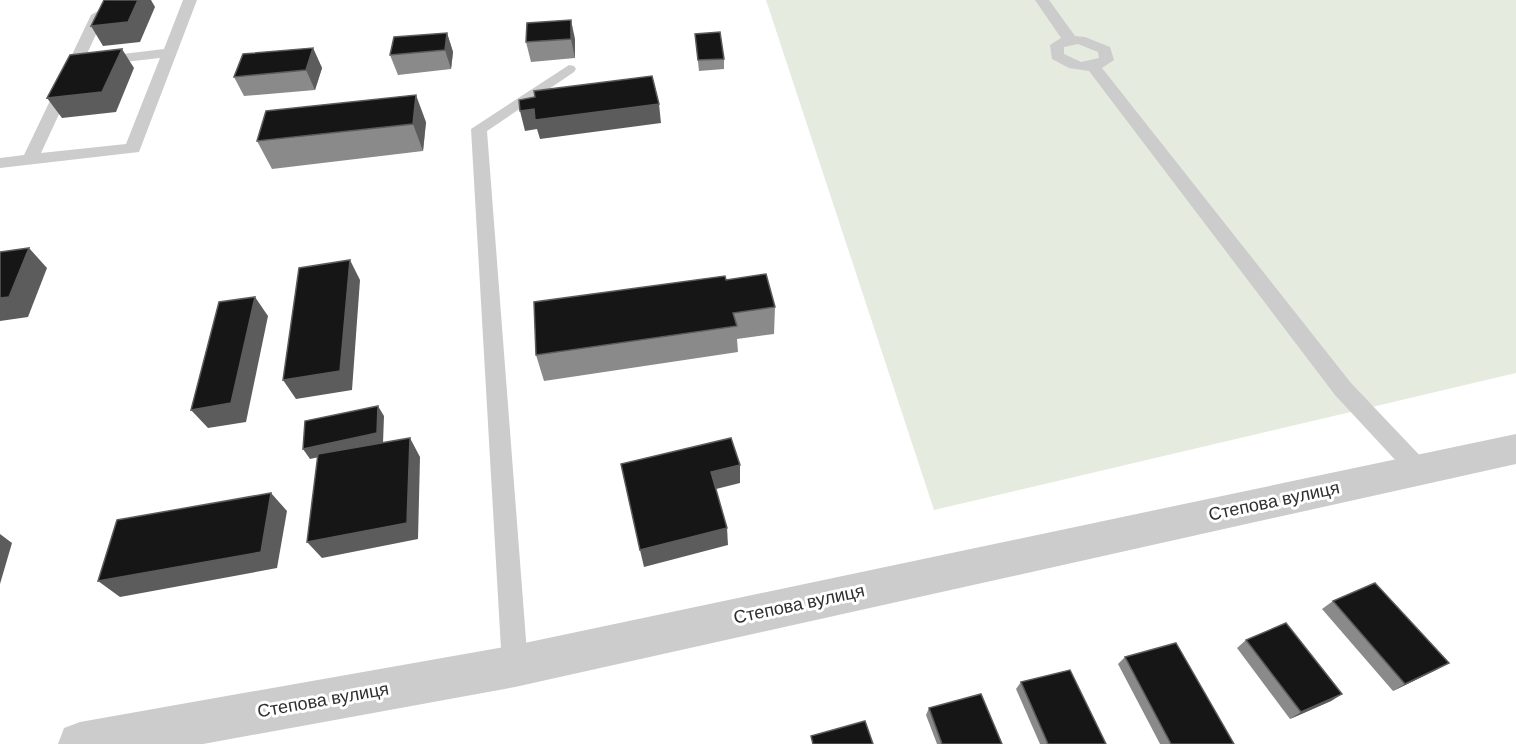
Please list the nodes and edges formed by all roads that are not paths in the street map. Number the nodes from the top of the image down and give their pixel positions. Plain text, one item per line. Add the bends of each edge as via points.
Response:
1 (190, 0) edge
2 (1042, 0) edge
3 (98, 15) edge
4 (1070, 40) junction
5 (169, 53) junction
6 (75, 64) junction
7 (1093, 67) junction
8 (569, 69) dead end
9 (30, 160) junction
10 (0, 163) edge
11 (1516, 449) edge
12 (1419, 470) junction
13 (515, 666) junction
14 (80, 744) edge

1 - 5 lane
2 - 4 lane
3 - 6 lane
4 - 7 lane via 1089,41 1105,50 1107,60
4 - 7 lane via 1057,45 1057,56 1072,65
5 - 6 lane
5 - 9 lane via 133,148
6 - 9 lane
7 - 12 lane via 1343,389
8 - 13 lane via 479,129
9 - 10 lane
11 - 12 street, Степова вулиця
12 - 13 street, Степова вулиця
13 - 14 street, Степова вулиця

